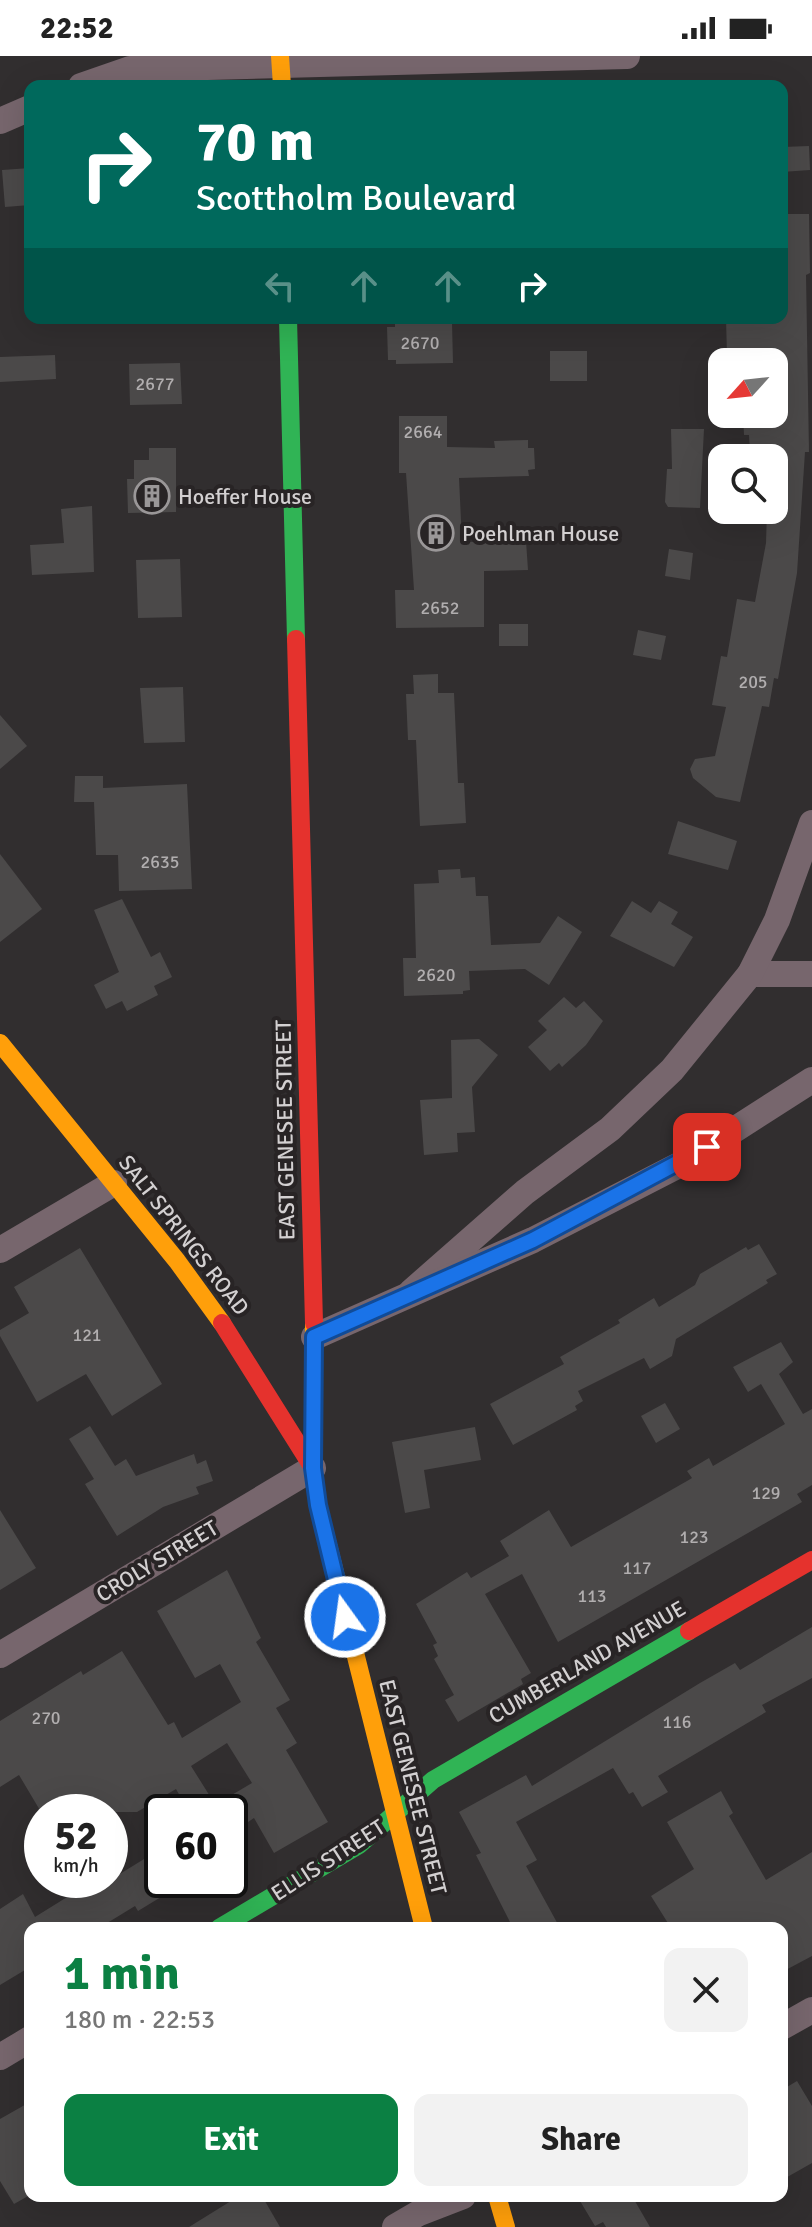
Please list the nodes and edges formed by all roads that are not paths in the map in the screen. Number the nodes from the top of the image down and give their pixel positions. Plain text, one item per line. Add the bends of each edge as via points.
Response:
1 (627, 56) edge
2 (281, 69) edge
3 (98, 80) edge
4 (24, 111) edge
5 (0, 121) edge
6 (288, 324) edge
7 (812, 823) edge
8 (750, 974) junction
9 (812, 974) edge
10 (0, 1043) edge
11 (812, 1080) edge
12 (114, 1183) junction
13 (0, 1250) edge
14 (411, 1292) junction
15 (314, 1337) junction
16 (313, 1468) junction
17 (812, 1560) edge
18 (0, 1655) edge
19 (394, 1817) junction
20 (229, 1922) edge
21 (422, 1922) edge
22 (812, 2010) edge
23 (788, 2024) edge
24 (24, 2043) edge
25 (0, 2057) edge
26 (447, 2202) edge
27 (499, 2202) edge
28 (395, 2227) edge
29 (506, 2227) edge

1 - 2 street
2 - 3 street via 130,69
4 - 5 street
6 - 15 main road, EAST GENESEE STREET
7 - 8 street via 777,920
8 - 9 street
8 - 14 street via 672,1070 610,1129 525,1192
10 - 12 main road, SALT SPRINGS ROAD
11 - 14 street via 681,1164 533,1240
12 - 13 street
12 - 16 main road, SALT SPRINGS ROAD via 230,1333
14 - 15 street
15 - 16 main road, EAST GENESEE STREET
16 - 18 street, CROLY STREET
16 - 19 main road, EAST GENESEE STREET
17 - 19 main road, CUMBERLAND AVENUE via 433,1780
19 - 20 main road, ELLIS STREET via 334,1861
19 - 21 main road, EAST GENESEE STREET
22 - 23 street
24 - 25 street
26 - 28 street
27 - 29 main road

